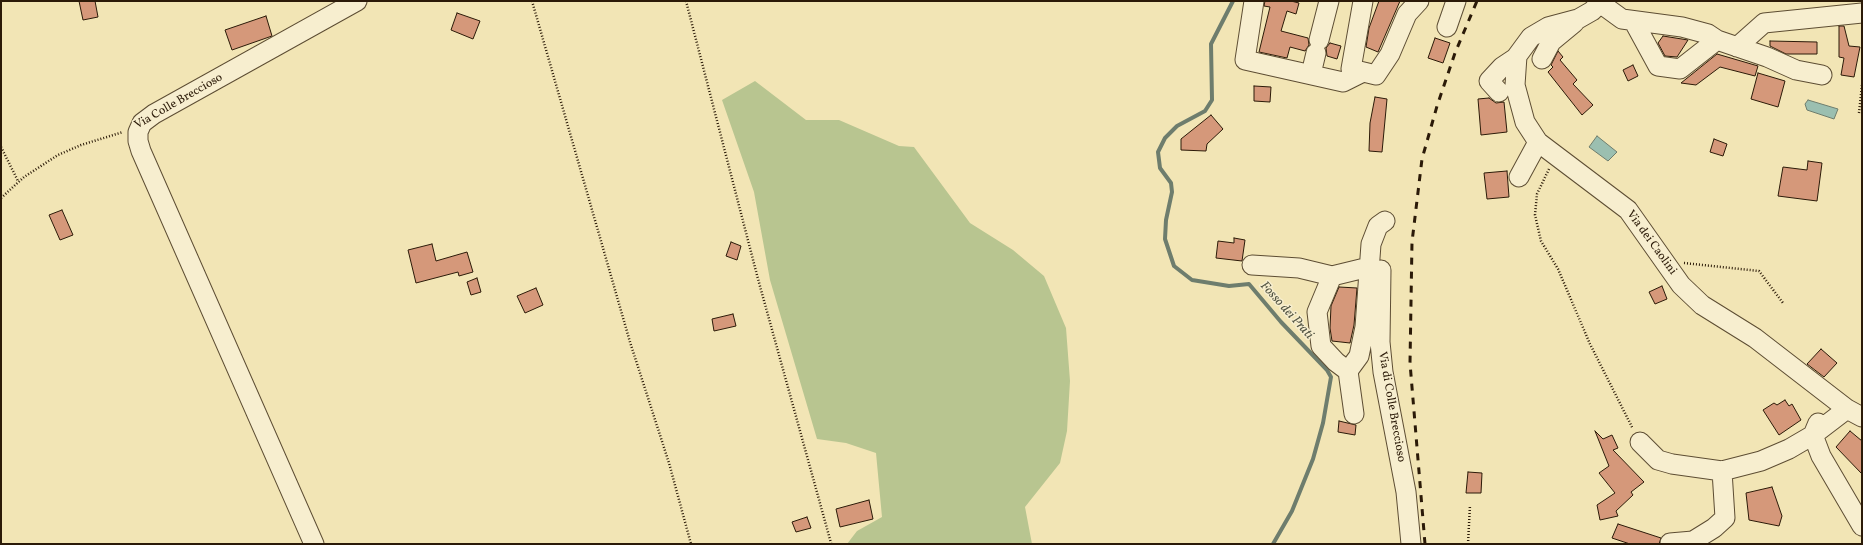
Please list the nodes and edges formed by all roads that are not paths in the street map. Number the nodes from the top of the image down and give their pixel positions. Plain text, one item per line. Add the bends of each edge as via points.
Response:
1 (357, 1) edge
2 (1254, 1) edge
3 (1329, 1) edge
4 (1363, 1) edge
5 (1420, 1) edge
6 (1456, 1) edge
7 (1600, 2) edge
8 (1862, 13) edge
9 (1578, 19) junction
10 (1634, 22) junction
11 (1447, 27) dead end
12 (1717, 40) junction
13 (1737, 47) junction
14 (1517, 57) junction
15 (1542, 59) dead end
16 (1363, 72) junction
17 (1311, 74) junction
18 (1822, 75) dead end
19 (1499, 92) dead end
20 (1538, 142) junction
21 (1519, 177) dead end
22 (1385, 221) dead end
23 (1252, 265) dead end
24 (1375, 269) junction
25 (1332, 276) junction
26 (1348, 371) junction
27 (1823, 412) dead end
28 (1854, 413) edge
29 (1354, 414) dead end
30 (1813, 435) junction
31 (1640, 442) road end
32 (1722, 471) junction
33 (1862, 526) edge
34 (1670, 542) dead end
35 (314, 544) edge
36 (1411, 544) edge

1 - 35 street, Via Colle Breccioso via 154,114 139,127 137,137
2 - 17 street via 1245,60
3 - 17 street
4 - 16 street via 1351,68
5 - 16 street via 1407,14 1390,54 1376,75
6 - 11 street
7 - 9 street
7 - 10 street via 1622,20
8 - 13 street via 1764,23
9 - 14 street via 1548,27 1531,37
9 - 15 street via 1552,42
10 - 12 street via 1682,27 1708,34
10 - 12 street via 1658,66 1680,69
12 - 13 street
13 - 18 street via 1796,70
14 - 19 street via 1502,67 1489,81
14 - 20 street, Via dei Caolini via 1515,85 1525,122
16 - 17 street via 1343,82
20 - 21 street
20 - 28 street, Via dei Caolini via 1628,210 1681,285 1702,305 1755,338
22 - 24 street via 1378,226 1371,244
23 - 25 street via 1299,268
24 - 25 street
24 - 26 street via 1359,356
24 - 36 street, Via di Colle Breccioso via 1382,364 1406,492
25 - 26 street via 1318,312 1321,346
26 - 29 street
27 - 30 street
28 - 30 street
30 - 32 street via 1761,461
30 - 33 street via 1821,456
31 - 32 street via 1658,460
32 - 34 street via 1726,518 1693,542

